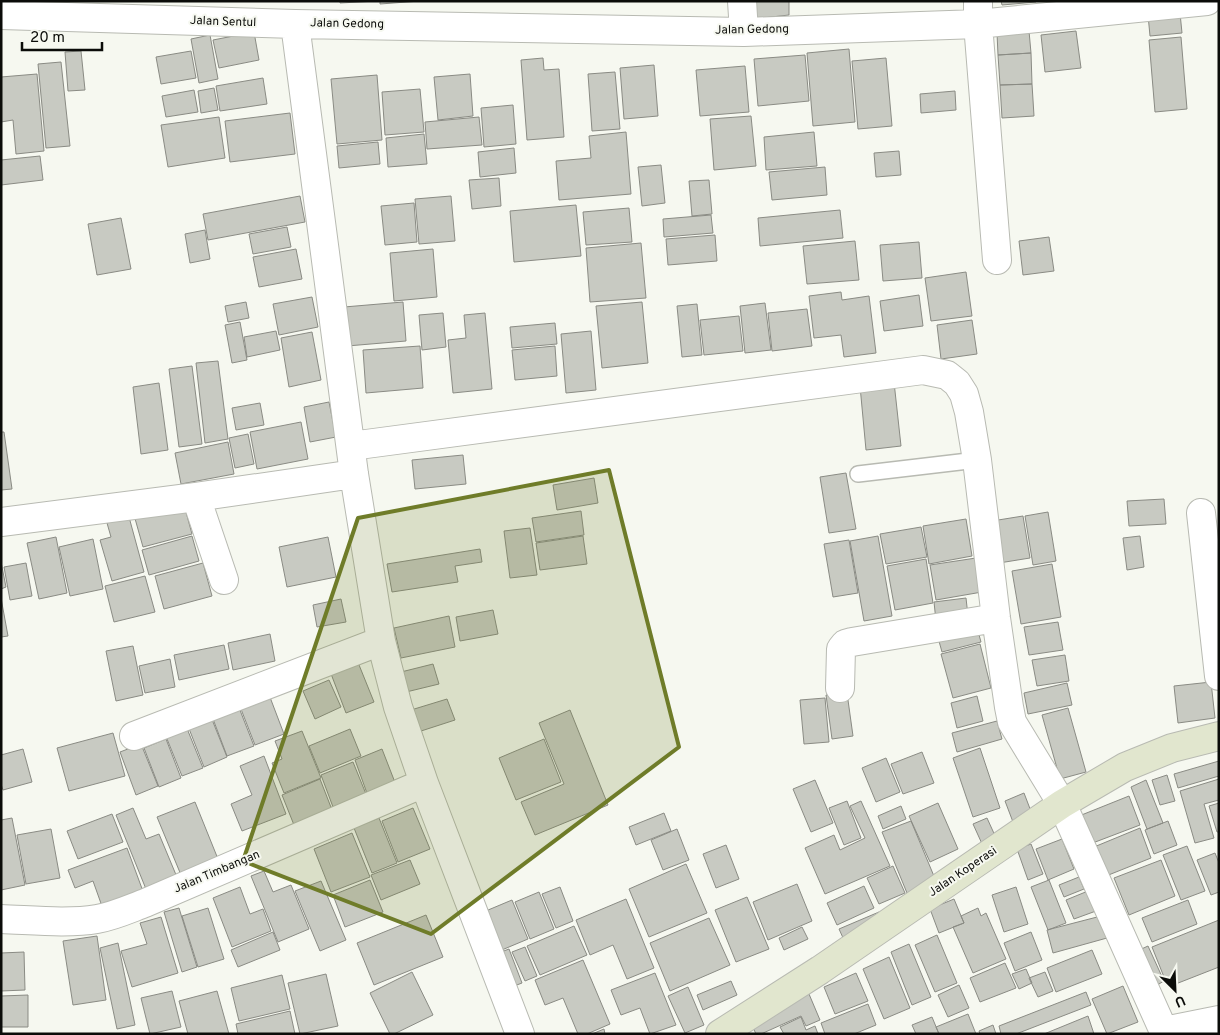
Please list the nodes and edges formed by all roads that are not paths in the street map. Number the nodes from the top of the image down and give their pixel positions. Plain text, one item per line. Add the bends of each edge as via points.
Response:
1 (742, 1) edge
2 (1207, 1) edge
3 (978, 13) edge
4 (1, 16) edge
5 (295, 24) junction
6 (744, 32) junction
7 (997, 260) dead end
8 (351, 446) junction
9 (977, 460) junction
10 (354, 474) junction
11 (858, 474) dead end
12 (196, 497) junction
13 (1201, 513) dead end
14 (1, 522) edge
15 (224, 580) dead end
16 (996, 618) junction
17 (381, 641) junction
18 (1219, 676) edge
19 (840, 688) dead end
20 (134, 736) dead end
21 (1219, 736) edge
22 (424, 783) junction
23 (1062, 804) junction
24 (1, 919) edge
25 (1219, 1020) edge
26 (1165, 1032) edge
27 (520, 1034) edge
28 (720, 1034) edge

1 - 6 street
2 - 3 street, Jalan Gedong
3 - 6 street, Jalan Gedong
3 - 7 street
4 - 5 street, Jalan Sentul
5 - 6 street, Jalan Gedong
5 - 8 street
8 - 9 street via 923,370 947,375 964,394
8 - 10 street
9 - 11 lane
9 - 16 street
10 - 12 street
10 - 17 street
12 - 14 street
12 - 15 street
13 - 18 street
16 - 19 street via 845,644 841,649
16 - 23 street via 1012,722
17 - 20 street
17 - 22 street via 398,707
21 - 23 street, Jalan Koperasi via 1172,748 1125,767
22 - 24 street, Jalan Timbangan via 119,913 96,919
22 - 27 street
23 - 26 street
23 - 28 street, Jalan Koperasi via 820,970
25 - 26 street

